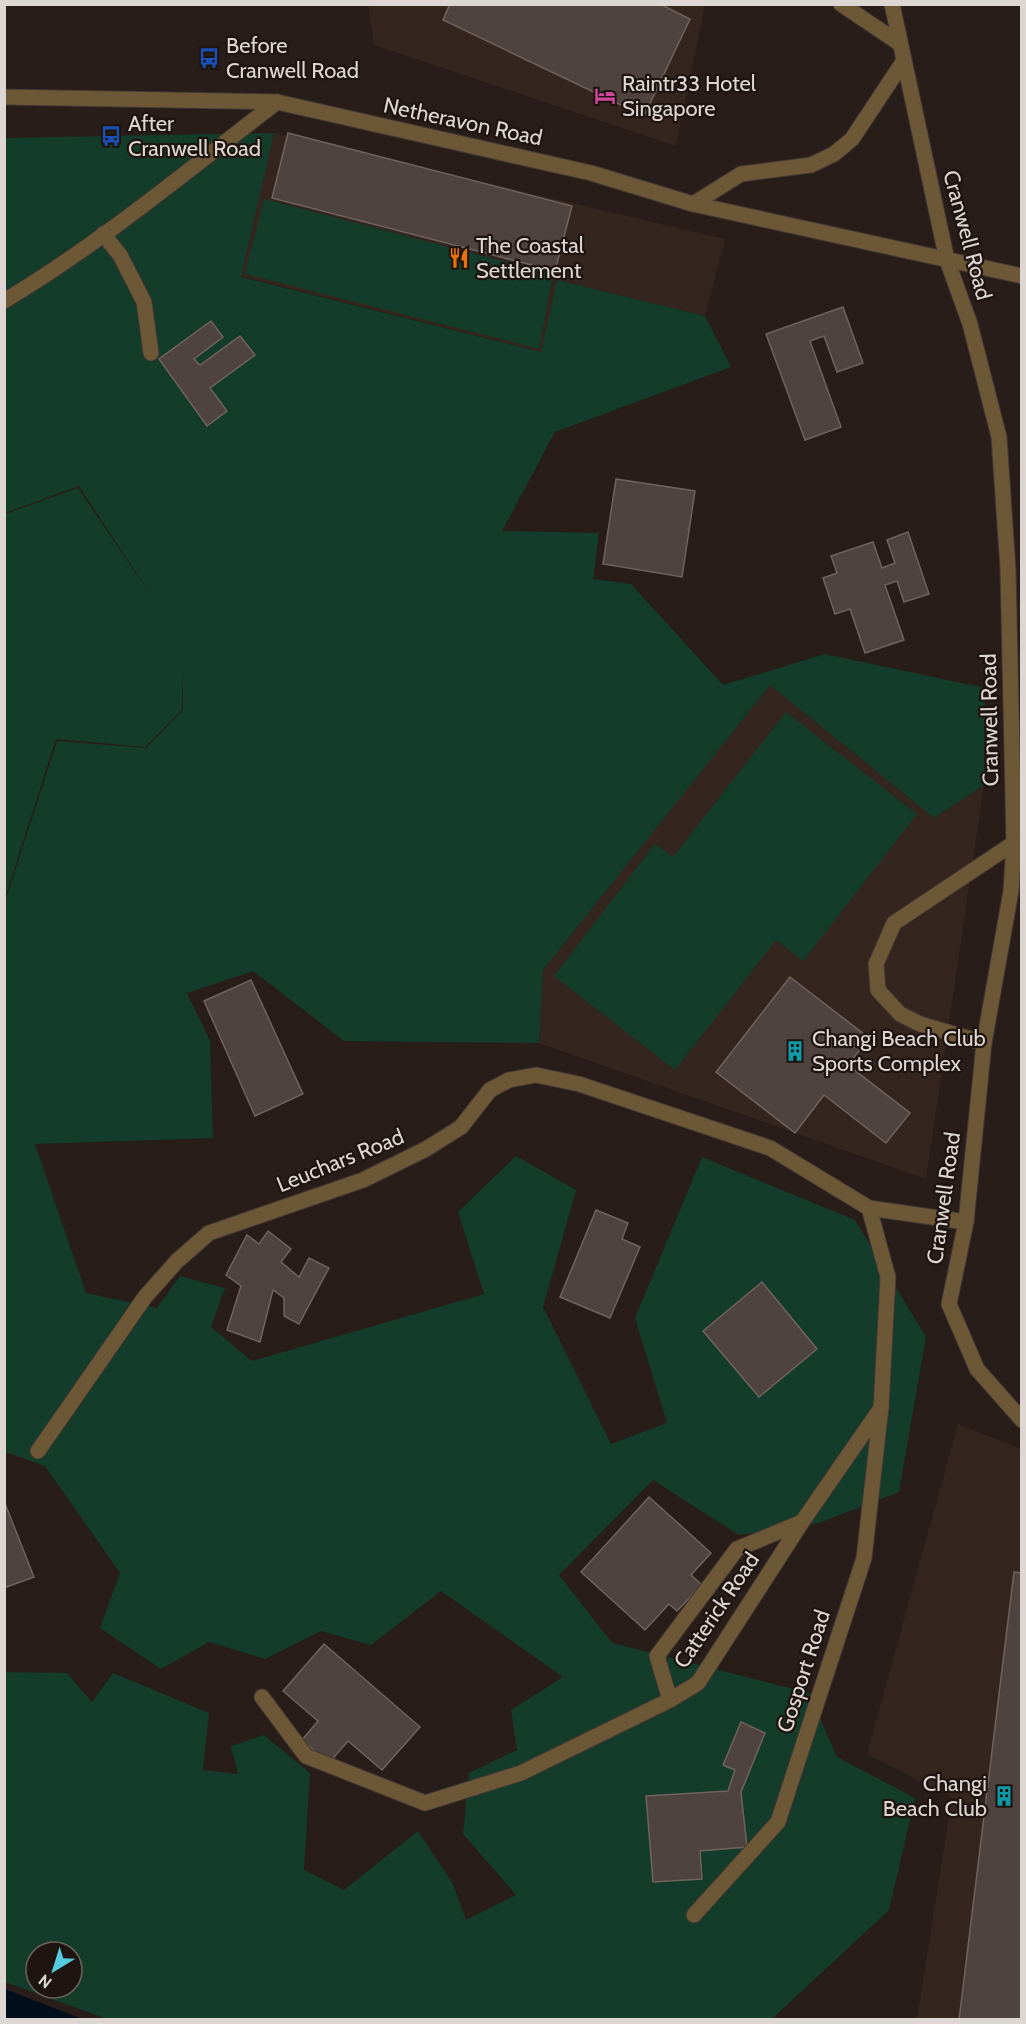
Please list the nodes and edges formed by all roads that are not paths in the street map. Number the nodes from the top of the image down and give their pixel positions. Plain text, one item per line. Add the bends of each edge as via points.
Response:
1 (841, 4) edge
2 (892, 4) edge
3 (899, 43) junction
4 (903, 62) junction
5 (4, 98) edge
6 (277, 102) junction
7 (693, 204) junction
8 (104, 234) junction
9 (947, 260) junction
10 (1022, 276) edge
11 (4, 300) edge
12 (151, 353) dead end
13 (1015, 634) edge
14 (1014, 843) junction
15 (984, 1043) junction
16 (869, 1208) junction
17 (966, 1222) junction
18 (881, 1408) junction
19 (1022, 1420) edge
20 (38, 1452) dead end
21 (802, 1522) junction
22 (262, 1697) dead end
23 (670, 1700) junction
24 (694, 1916) dead end

1 - 3 street
2 - 3 street, Cranwell Road
3 - 4 street, Cranwell Road
4 - 7 street via 852,139 834,154 811,165 741,174
4 - 9 street, Cranwell Road
5 - 6 street, Netheravon Road
6 - 7 street, Netheravon Road via 580,170
6 - 8 street
7 - 9 street, Netheravon Road
8 - 11 street via 51,273
8 - 12 street via 120,255 144,302
9 - 10 street, Netheravon Road
9 - 13 street, Cranwell Road via 970,324 999,437
13 - 14 street, Cranwell Road
14 - 15 street, Cranwell Road via 1011,891
14 - 15 street via 894,923 876,964 878,990 900,1014
15 - 17 street, Cranwell Road
16 - 17 street, Leuchars Road
16 - 18 street via 888,1277
16 - 20 street, Leuchars Road via 770,1148 579,1084 536,1075 509,1080 490,1090 461,1127 426,1149 363,1180 209,1233 145,1297
17 - 19 street, Cranwell Road via 948,1304 976,1369
18 - 21 street, Catterick Road
18 - 24 street, Gosport Road via 864,1558 778,1822
21 - 23 street, Catterick Road via 698,1683
21 - 23 street via 737,1549 657,1656
22 - 23 street, Catterick Road via 306,1756 425,1803 521,1773

